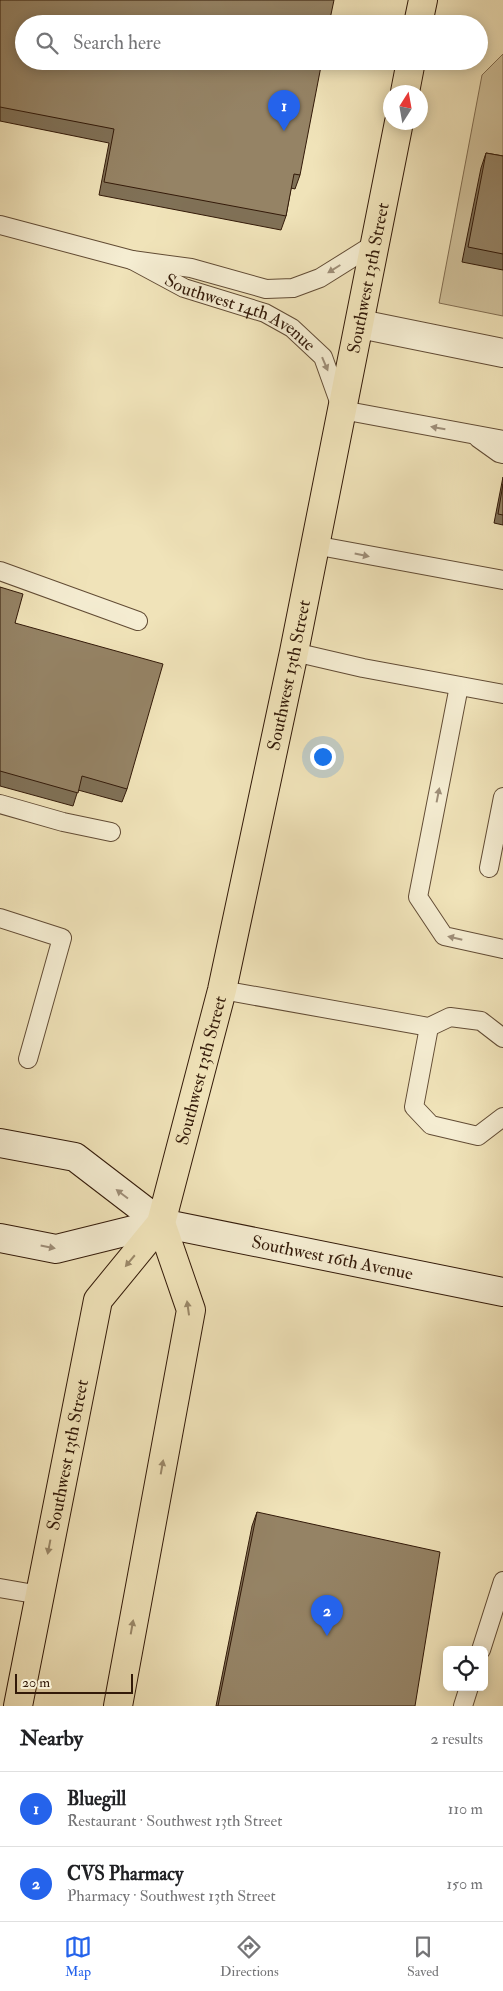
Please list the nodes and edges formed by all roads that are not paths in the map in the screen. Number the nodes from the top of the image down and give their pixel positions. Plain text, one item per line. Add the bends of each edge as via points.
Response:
1 (423, 0) edge
2 (420, 15) edge
3 (409, 70) edge
4 (406, 85) edge
5 (397, 130) edge
6 (0, 225) edge
7 (376, 243) junction
8 (132, 260) junction
9 (360, 324) junction
10 (503, 353) edge
11 (342, 410) junction
12 (472, 434) junction
13 (503, 440) edge
14 (503, 454) edge
15 (314, 545) junction
16 (0, 571) edge
17 (503, 580) edge
18 (138, 621) dead end
19 (294, 652) junction
20 (459, 686) junction
21 (503, 694) edge
22 (503, 796) edge
23 (0, 804) edge
24 (111, 832) dead end
25 (489, 868) dead end
26 (0, 918) edge
27 (503, 949) edge
28 (222, 990) junction
29 (429, 1026) junction
30 (503, 1038) edge
31 (28, 1058) dead end
32 (503, 1118) edge
33 (0, 1143) edge
34 (161, 1224) junction
35 (0, 1238) edge
36 (503, 1292) edge
37 (503, 1581) edge
38 (0, 1588) edge
39 (40, 1596) junction
40 (482, 1646) edge
41 (468, 1691) edge
42 (18, 1706) edge
43 (118, 1706) edge
44 (463, 1706) edge

1 - 2 main road
3 - 4 main road
5 - 7 main road, Southwest 13th Street
6 - 8 lane, Southwest 14th Avenue
7 -> 8 lane, Southwest 14th Avenue via 320,278 293,288 266,289 191,268
7 - 9 main road, Southwest 13th Street
8 -> 11 lane, Southwest 14th Avenue via 184,288 265,313 292,328 323,357
9 - 10 main road
9 - 11 main road, Southwest 13th Street
12 -> 11 lane
11 - 15 main road, Southwest 13th Street
12 - 13 lane
12 - 14 lane
15 -> 17 lane
15 - 19 main road, Southwest 13th Street
16 - 18 lane
19 - 20 lane
19 - 28 main road, Southwest 13th Street
20 - 21 lane
27 -> 20 lane via 444,936 418,897
22 - 25 lane
23 - 24 lane
26 - 31 lane via 62,938
28 - 29 lane
28 - 34 main road, Southwest 13th Street
29 - 30 lane via 450,1017 481,1021
29 - 32 lane via 414,1107 431,1125 478,1136
34 -> 33 main road, Southwest 16th Avenue via 75,1158
35 -> 34 main road, Southwest 16th Avenue via 56,1249
34 - 36 main road, Southwest 16th Avenue
34 -> 39 main road, Southwest 13th Street via 98,1300
43 -> 34 main road via 191,1310
37 - 40 lane
38 - 39 lane
39 - 42 main road, Southwest 13th Street
41 - 44 lane

